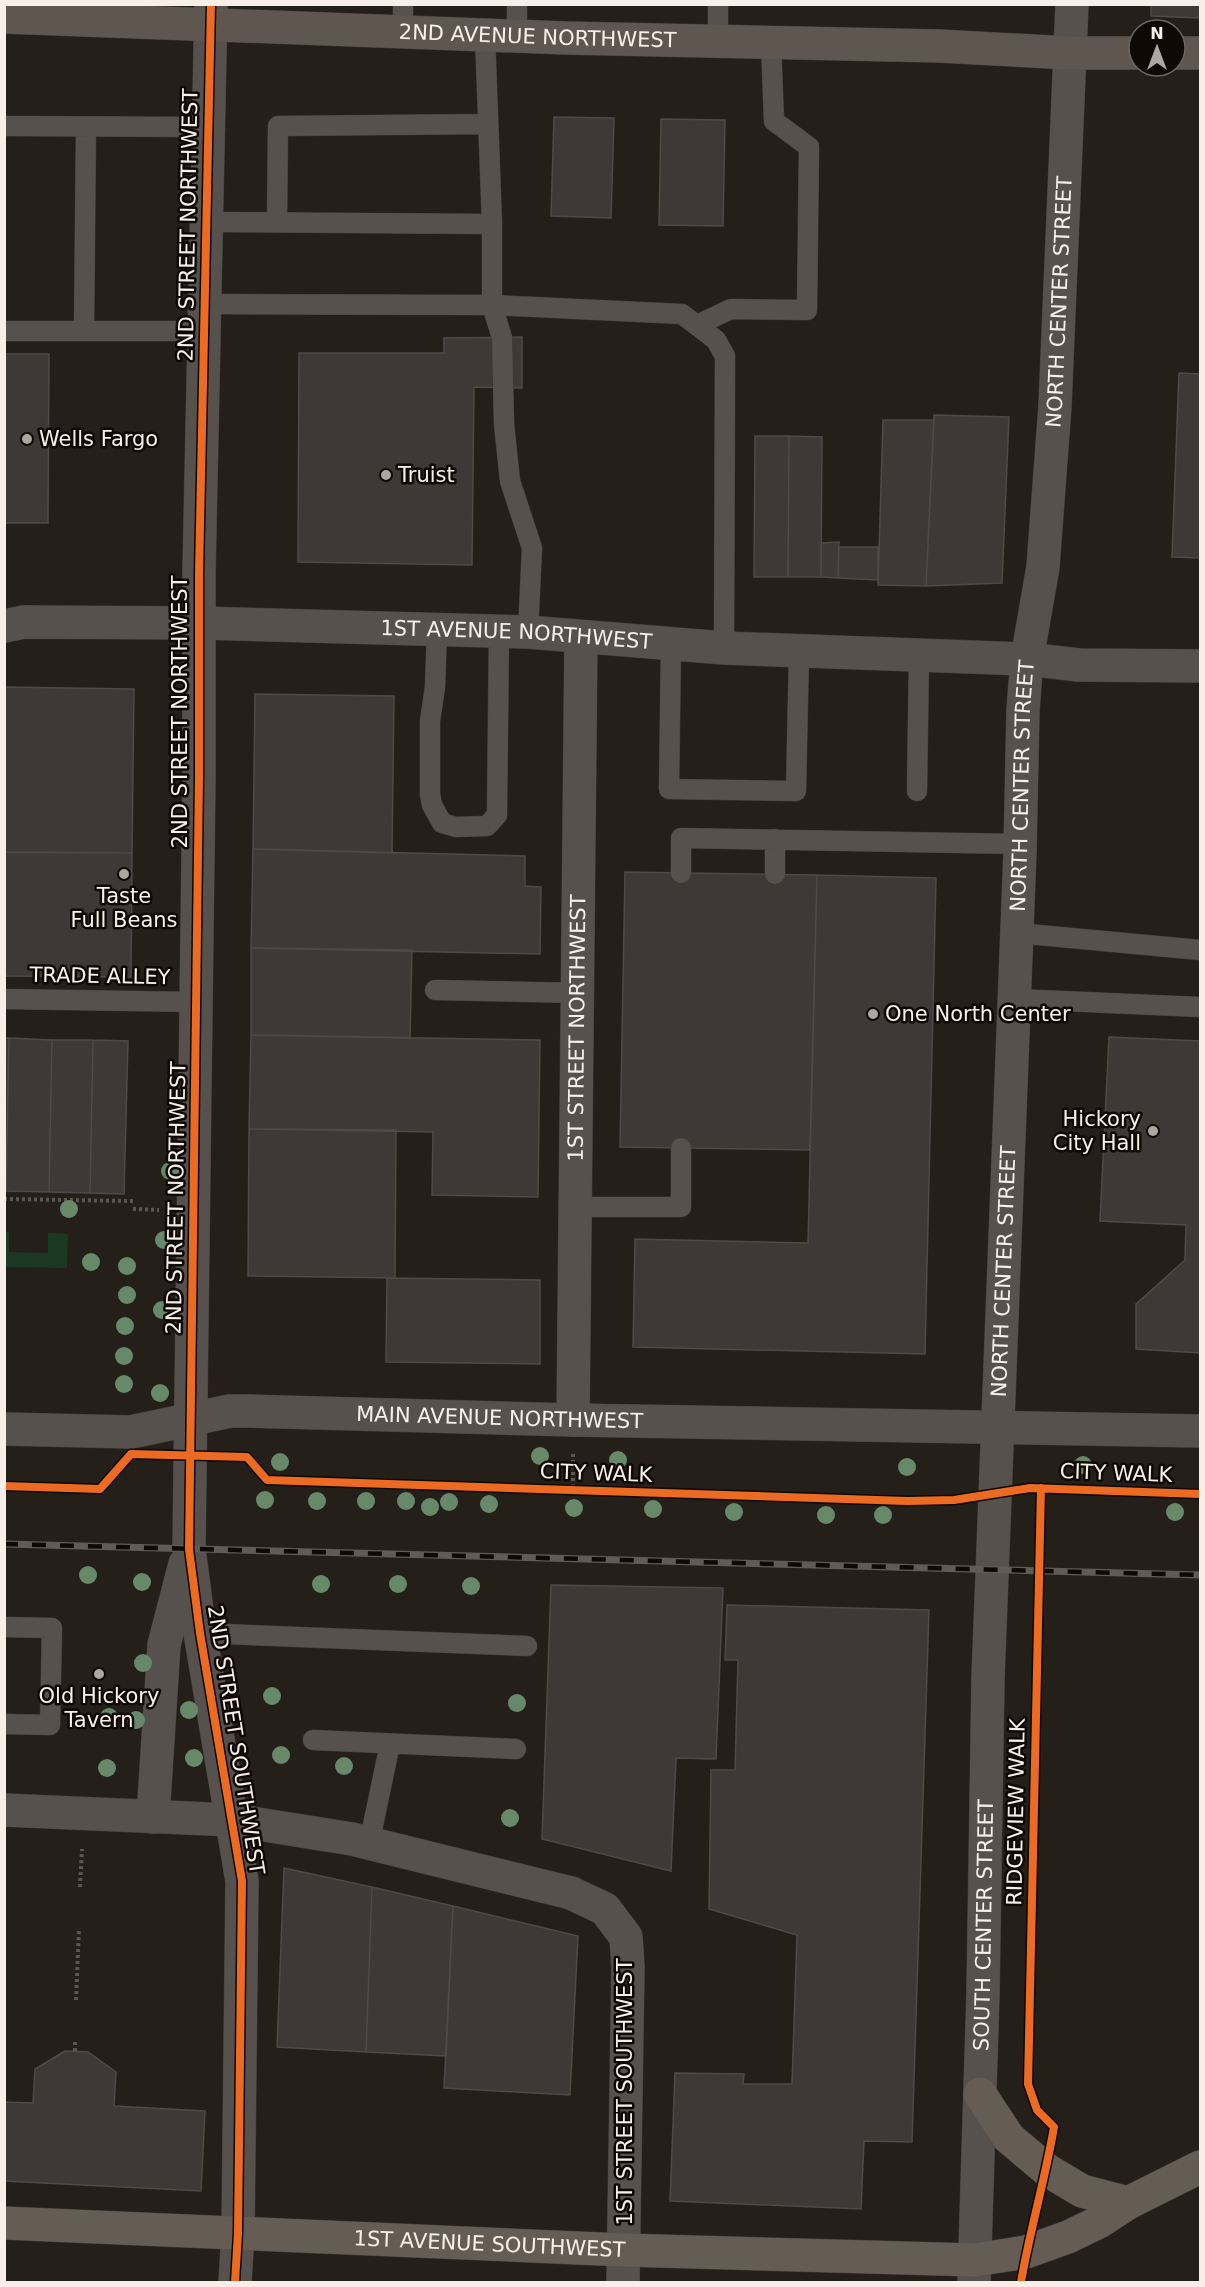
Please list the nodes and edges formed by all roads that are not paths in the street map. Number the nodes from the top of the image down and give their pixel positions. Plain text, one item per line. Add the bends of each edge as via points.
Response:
1 (517, 4) edge
2 (718, 4) edge
3 (1072, 4) edge
4 (211, 14) edge
5 (4, 16) edge
6 (403, 18) edge
7 (485, 35) junction
8 (517, 37) junction
9 (718, 41) junction
10 (771, 43) junction
11 (1070, 53) junction
12 (1127, 53) edge
13 (488, 124) junction
14 (4, 126) edge
15 (86, 127) junction
16 (208, 127) junction
17 (206, 222) junction
18 (277, 222) junction
19 (492, 224) junction
20 (492, 305) junction
21 (204, 318) junction
22 (697, 325) junction
23 (4, 331) edge
24 (84, 331) junction
25 (199, 624) junction
26 (4, 626) edge
27 (437, 630) junction
28 (513, 632) junction
29 (581, 637) junction
30 (671, 644) junction
31 (724, 648) junction
32 (799, 651) junction
33 (919, 655) junction
34 (1027, 659) junction
35 (1200, 666) edge
36 (917, 791) dead end
37 (775, 839) junction
38 (1020, 844) junction
39 (681, 873) dead end
40 (775, 874) dead end
41 (1017, 933) junction
42 (1200, 950) edge
43 (435, 990) dead end
44 (578, 993) junction
45 (4, 999) edge
46 (1014, 999) junction
47 (196, 1002) junction
48 (1200, 1007) edge
49 (681, 1148) dead end
50 (576, 1207) junction
51 (192, 1419) junction
52 (997, 1428) junction
53 (4, 1429) edge
54 (1200, 1431) edge
55 (573, 1433) junction
56 (189, 1549) junction
57 (992, 1569) joint
58 (4, 1627) edge
59 (201, 1633) junction
60 (527, 1646) dead end
61 (4, 1724) edge
62 (313, 1740) dead end
63 (390, 1744) junction
64 (516, 1749) dead end
65 (4, 1810) edge
66 (153, 1817) junction
67 (233, 1820) junction
68 (369, 1844) junction
69 (980, 2094) junction
70 (1200, 2167) edge
71 (1128, 2203) junction
72 (4, 2223) edge
73 (238, 2233) junction
74 (624, 2250) junction
75 (975, 2271) edge
76 (235, 2283) edge
77 (623, 2283) edge

1 - 8 lane
2 - 9 lane
3 - 11 street, NORTH CENTER STREET
4 - 5 main road, 2ND AVENUE NORTHWEST
4 - 6 main road, 2ND AVENUE NORTHWEST
4 - 16 street, 2ND STREET NORTHWEST
6 - 7 main road, 2ND AVENUE NORTHWEST
7 - 8 main road, 2ND AVENUE NORTHWEST
7 - 13 lane
8 - 9 main road, 2ND AVENUE NORTHWEST
9 - 10 main road, 2ND AVENUE NORTHWEST
10 - 11 main road, 2ND AVENUE NORTHWEST
10 - 22 lane via 774,121 809,147 807,310 731,309
11 - 12 main road, 2ND AVENUE NORTHWEST
11 - 34 street, NORTH CENTER STREET via 1055,406 1043,567
13 - 18 lane via 278,126
13 - 19 lane
14 - 15 lane
15 - 16 lane
15 - 24 lane
16 - 17 street, 2ND STREET NORTHWEST
17 - 18 lane
17 - 21 street, 2ND STREET NORTHWEST
18 - 19 lane
19 - 20 lane
20 - 21 lane
20 - 22 lane via 682,314
20 - 28 lane via 502,338 510,481 532,548
21 - 24 lane
21 - 25 street, 2ND STREET NORTHWEST
22 - 31 lane via 716,340 725,357
23 - 24 lane
25 - 26 street, 1ST AVENUE NORTHWEST via 24,622
25 - 27 street, 1ST AVENUE NORTHWEST
25 - 47 street, 2ND STREET NORTHWEST
27 - 28 street, 1ST AVENUE NORTHWEST
27 - 28 lane via 430,721 430,794 442,823 456,827 487,826 497,815
28 - 29 street, 1ST AVENUE NORTHWEST
29 - 30 street, 1ST AVENUE NORTHWEST
29 - 44 street, 1ST STREET NORTHWEST
30 - 31 street, 1ST AVENUE NORTHWEST
30 - 32 lane via 669,789 796,791
31 - 32 street, 1ST AVENUE NORTHWEST
32 - 33 street, 1ST AVENUE NORTHWEST
33 - 34 street, 1ST AVENUE NORTHWEST
33 - 36 lane
34 - 35 street, 1ST AVENUE NORTHWEST via 1079,665
34 - 38 street, NORTH CENTER STREET
37 - 38 lane
37 - 39 lane via 681,838
37 - 40 lane
38 - 41 street, NORTH CENTER STREET
41 - 42 lane
41 - 46 street, NORTH CENTER STREET
43 - 44 lane
44 - 50 street, 1ST STREET NORTHWEST
45 - 47 lane, TRADE ALLEY
46 - 48 lane
46 - 52 street, NORTH CENTER STREET
47 - 51 street, 2ND STREET NORTHWEST
49 - 50 lane via 681,1207
50 - 55 street, 1ST STREET NORTHWEST
51 - 53 street, MAIN AVENUE NORTHWEST via 131,1432
51 - 55 street, MAIN AVENUE NORTHWEST via 247,1411
51 - 56 street, 2ND STREET SOUTHWEST
52 - 54 street, MAIN AVENUE NORTHWEST
52 - 55 street, MAIN AVENUE NORTHWEST
52 - 57 street, NORTH CENTER STREET
56 - 59 street, 2ND STREET SOUTHWEST
56 - 66 street, 2ND STREET SOUTHWEST via 164,1645
57 - 69 street, SOUTH CENTER STREET
58 - 61 lane via 52,1628 50,1725
59 - 60 lane
59 - 67 street, 2ND STREET SOUTHWEST
62 - 63 lane
63 - 64 lane
63 - 68 lane
65 - 66 street, 1ST STREET SOUTHWEST
66 - 67 street, 1ST STREET SOUTHWEST
67 - 68 street, 1ST STREET SOUTHWEST
67 - 73 street, 2ND STREET SOUTHWEST via 242,1881
68 - 74 street, 1ST STREET SOUTHWEST via 571,1893 604,1909 626,1937
69 - 71 main road via 1008,2138 1047,2170 1082,2191
69 - 75 street, SOUTH CENTER STREET
70 - 71 main road, 1ST AVENUE SOUTHWEST
71 - 75 main road, 1ST AVENUE SOUTHWEST via 1068,2238
72 - 73 main road, 1ST AVENUE SOUTHWEST
73 - 74 main road, 1ST AVENUE SOUTHWEST
73 - 76 street, 2ND STREET SOUTHWEST
74 - 75 main road, 1ST AVENUE SOUTHWEST
74 - 77 street, 1ST STREET SOUTHWEST

